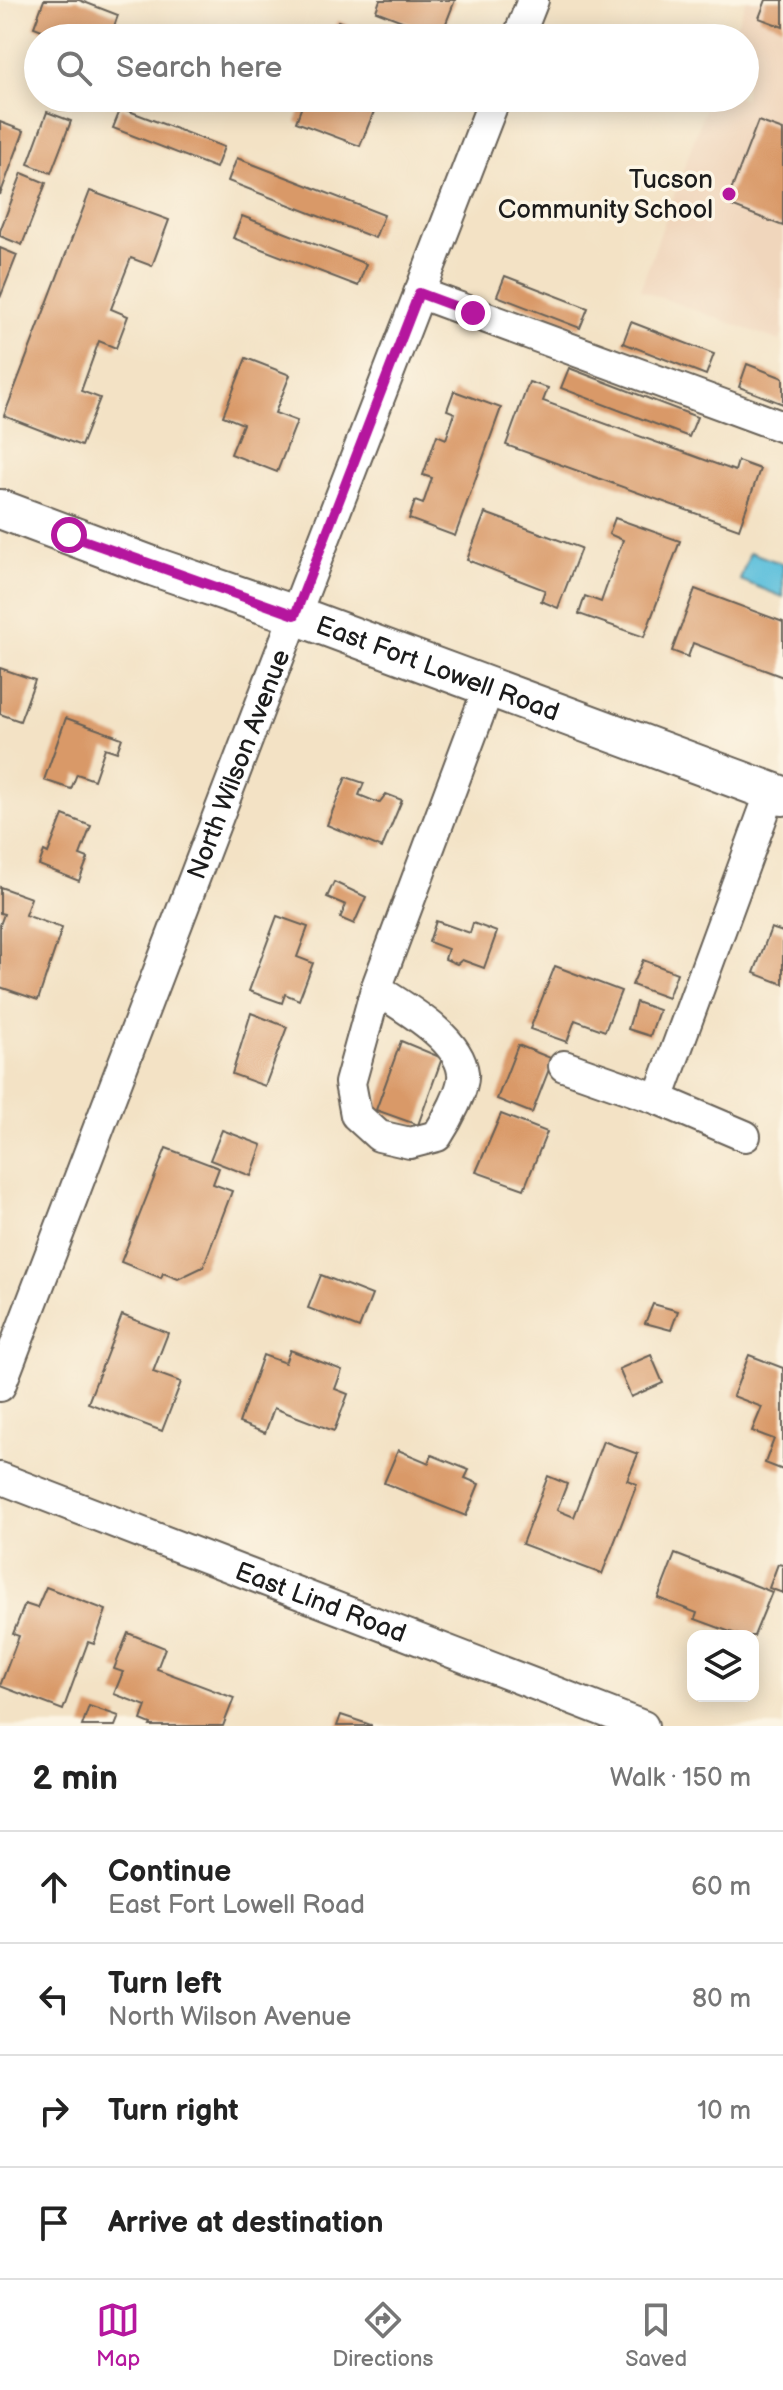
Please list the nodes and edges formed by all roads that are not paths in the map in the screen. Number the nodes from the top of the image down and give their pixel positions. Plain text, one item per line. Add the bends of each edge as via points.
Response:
1 (533, 0) edge
2 (524, 24) edge
3 (490, 112) edge
4 (419, 293) junction
5 (783, 427) edge
6 (0, 509) edge
7 (295, 615) junction
8 (489, 687) junction
9 (777, 794) edge
10 (376, 989) junction
11 (564, 1066) dead end
12 (658, 1099) junction
13 (745, 1136) dead end
14 (0, 1386) edge
15 (0, 1478) edge
16 (643, 1726) edge

1 - 2 street
3 - 4 street, North Wilson Avenue
4 - 5 street
4 - 7 street, North Wilson Avenue
6 - 7 main road, East Fort Lowell Road
7 - 8 main road, East Fort Lowell Road
7 - 14 street, North Wilson Avenue
8 - 9 main road, East Fort Lowell Road
8 - 10 street
9 - 12 street
10 - 10 street via 350,1083 356,1115 379,1136 410,1143 437,1136 464,1076 459,1060 443,1037
11 - 12 street
12 - 13 street
15 - 16 street, East Lind Road

